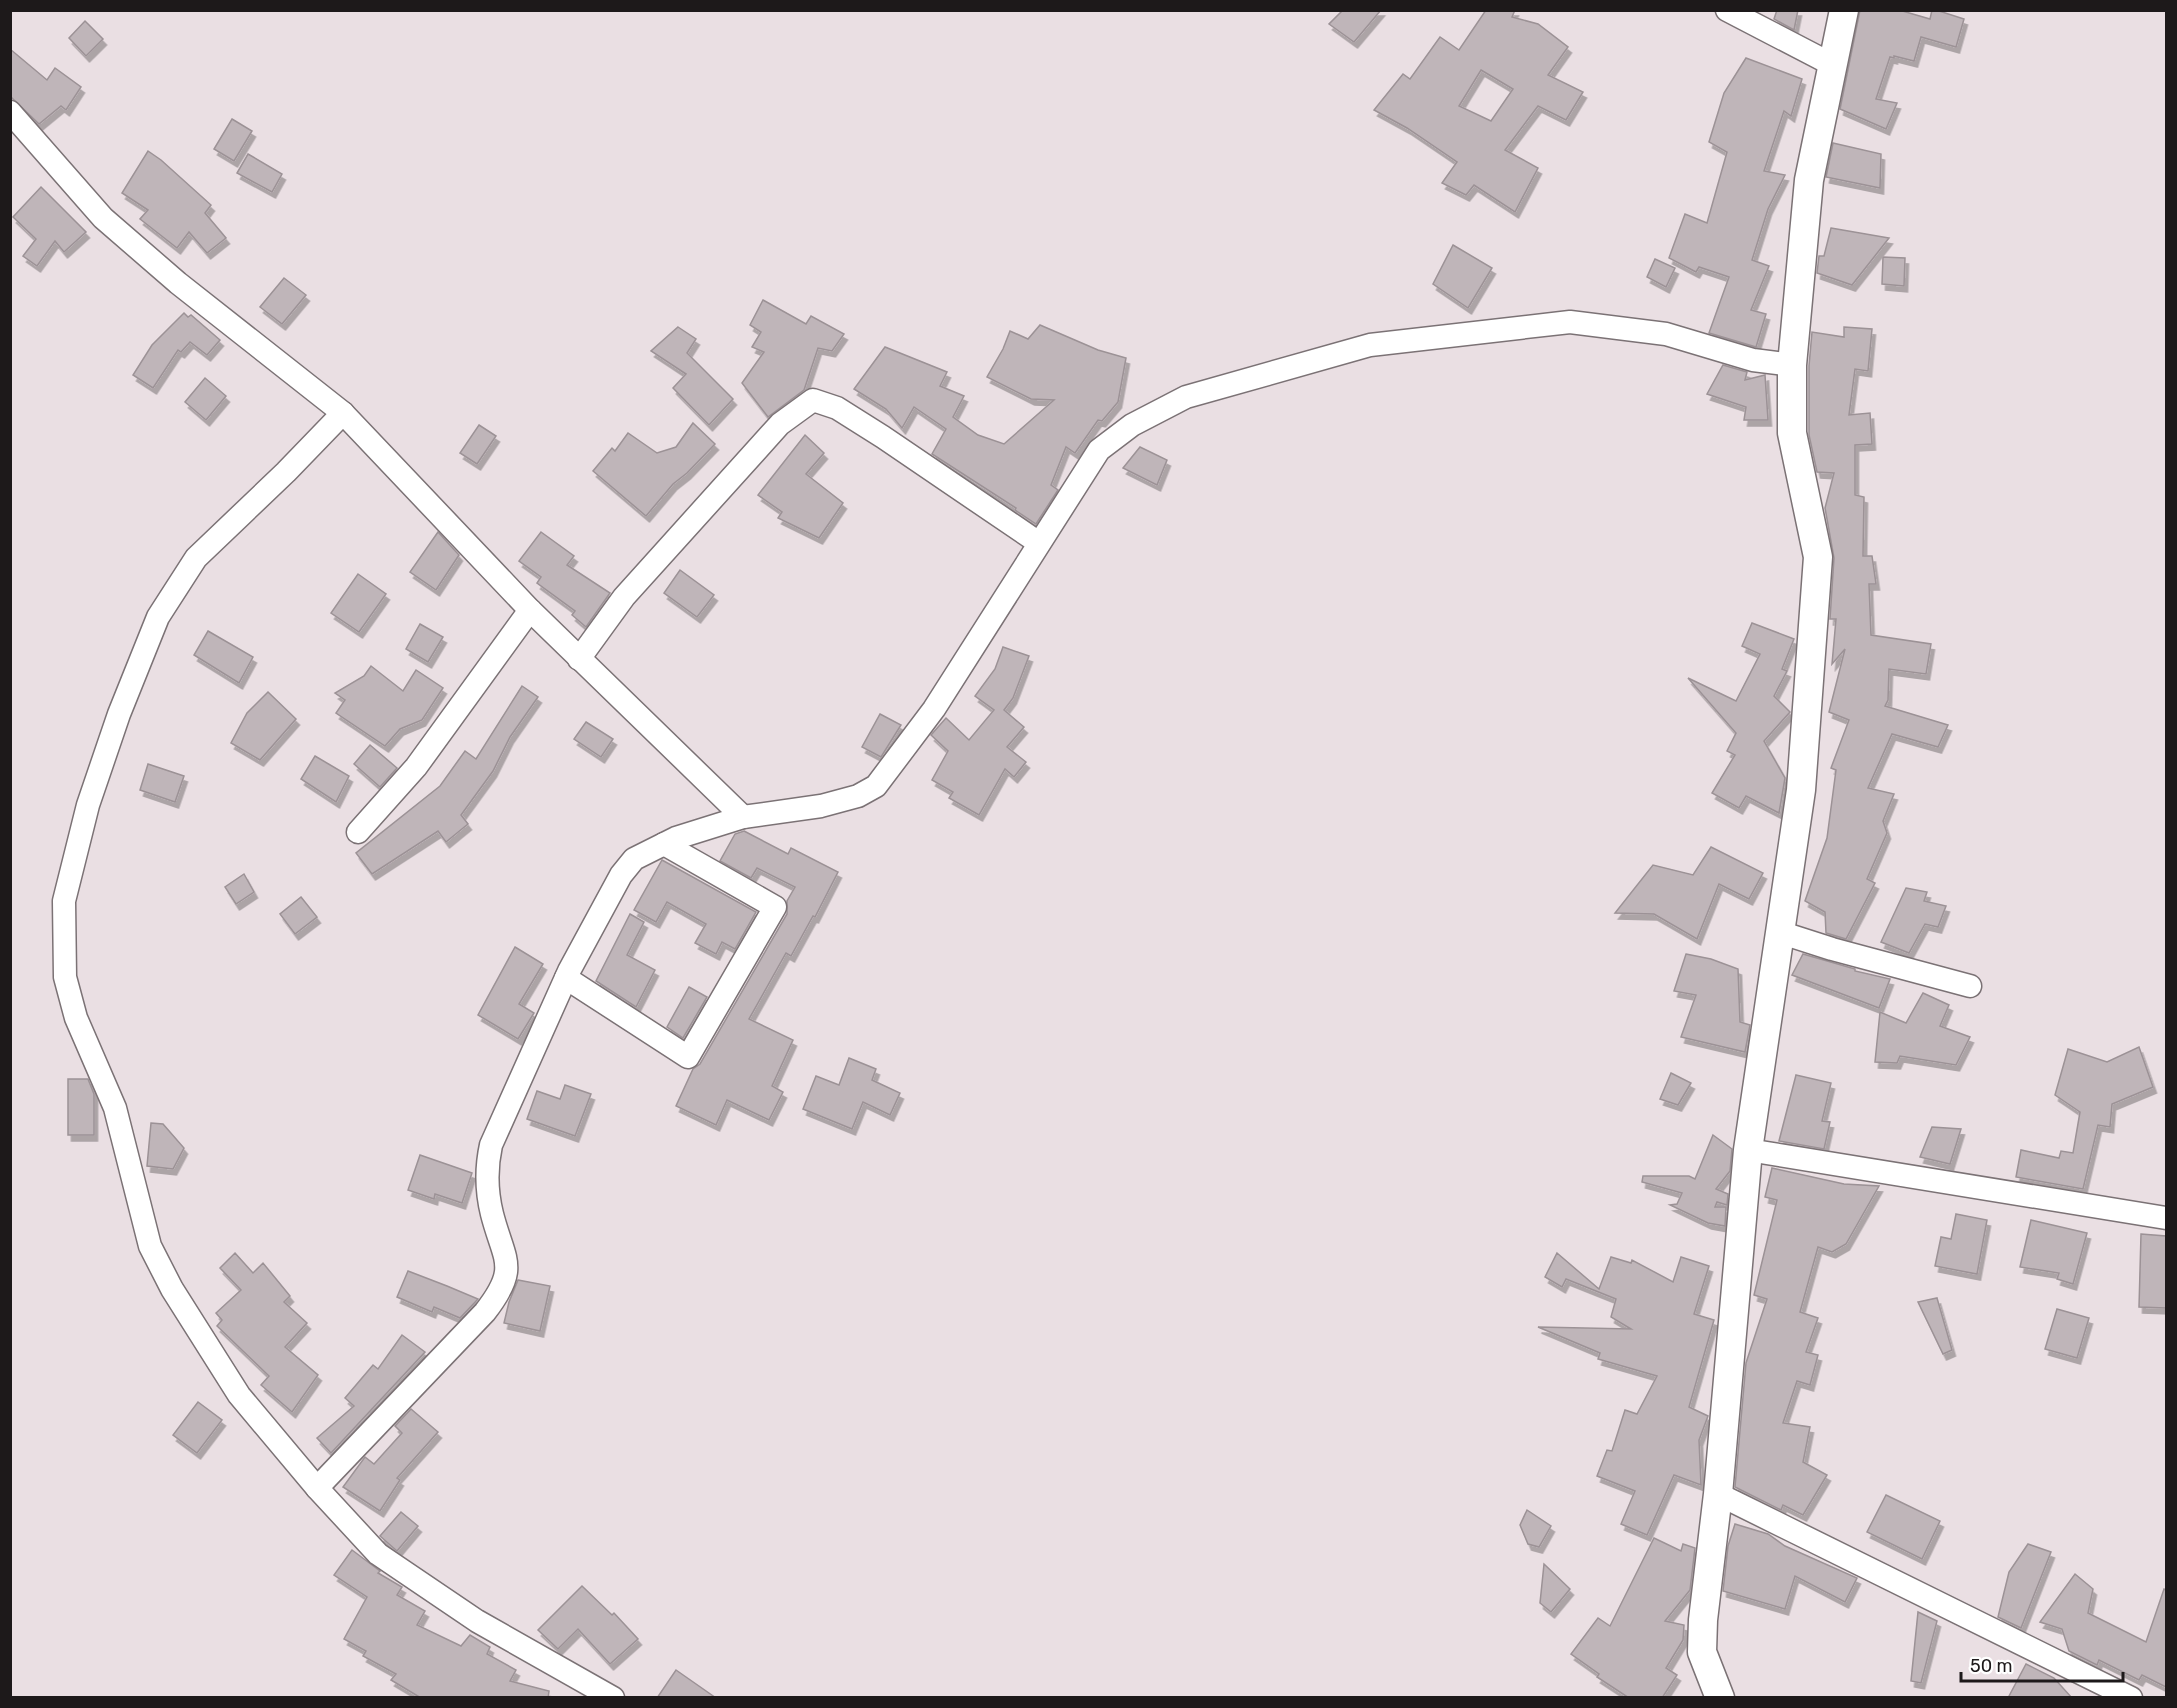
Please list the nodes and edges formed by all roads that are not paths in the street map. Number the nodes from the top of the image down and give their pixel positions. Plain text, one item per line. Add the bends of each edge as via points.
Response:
1 (1726, 10) edge
2 (1844, 10) edge
3 (1833, 65) junction
4 (10, 112) edge
5 (1791, 365) junction
6 (343, 413) junction
7 (1039, 543) junction
8 (530, 610) junction
9 (579, 659) junction
10 (743, 817) junction
11 (358, 832) dead end
12 (664, 844) junction
13 (1779, 933) junction
14 (566, 978) junction
15 (1970, 986) dead end
16 (1748, 1150) junction
17 (2166, 1218) edge
18 (317, 1488) junction
19 (1718, 1494) junction
20 (613, 1698) edge
21 (1720, 1698) edge
22 (2131, 1698) edge

1 - 3 street
2 - 3 street
3 - 5 street via 1809,180
4 - 6 street via 103,218 178,283
5 - 7 street via 1753,360 1666,334 1570,322 1370,345 1186,397 1132,425 1100,450
5 - 13 street via 1792,433 1818,557 1801,790
6 - 8 street
6 - 18 street via 196,558 158,617 88,805 64,901 65,977 76,1018 115,1108 150,1246 172,1289 239,1395
7 - 9 street via 883,437 837,408 813,400 780,423 624,597
7 - 10 street via 934,709 876,786 858,796 821,806
8 - 9 street
8 - 11 street via 416,767
9 - 10 street
10 - 12 street
12 - 14 street via 634,859 621,875
12 - 14 street via 775,907 688,1057
13 - 15 street
13 - 16 street
14 - 18 street via 491,1145 487,1166 492,1214 506,1253 504,1283 485,1312
16 - 17 street
16 - 19 street
18 - 20 street via 378,1554 401,1572 477,1621
19 - 21 street via 1702,1652
19 - 22 street

